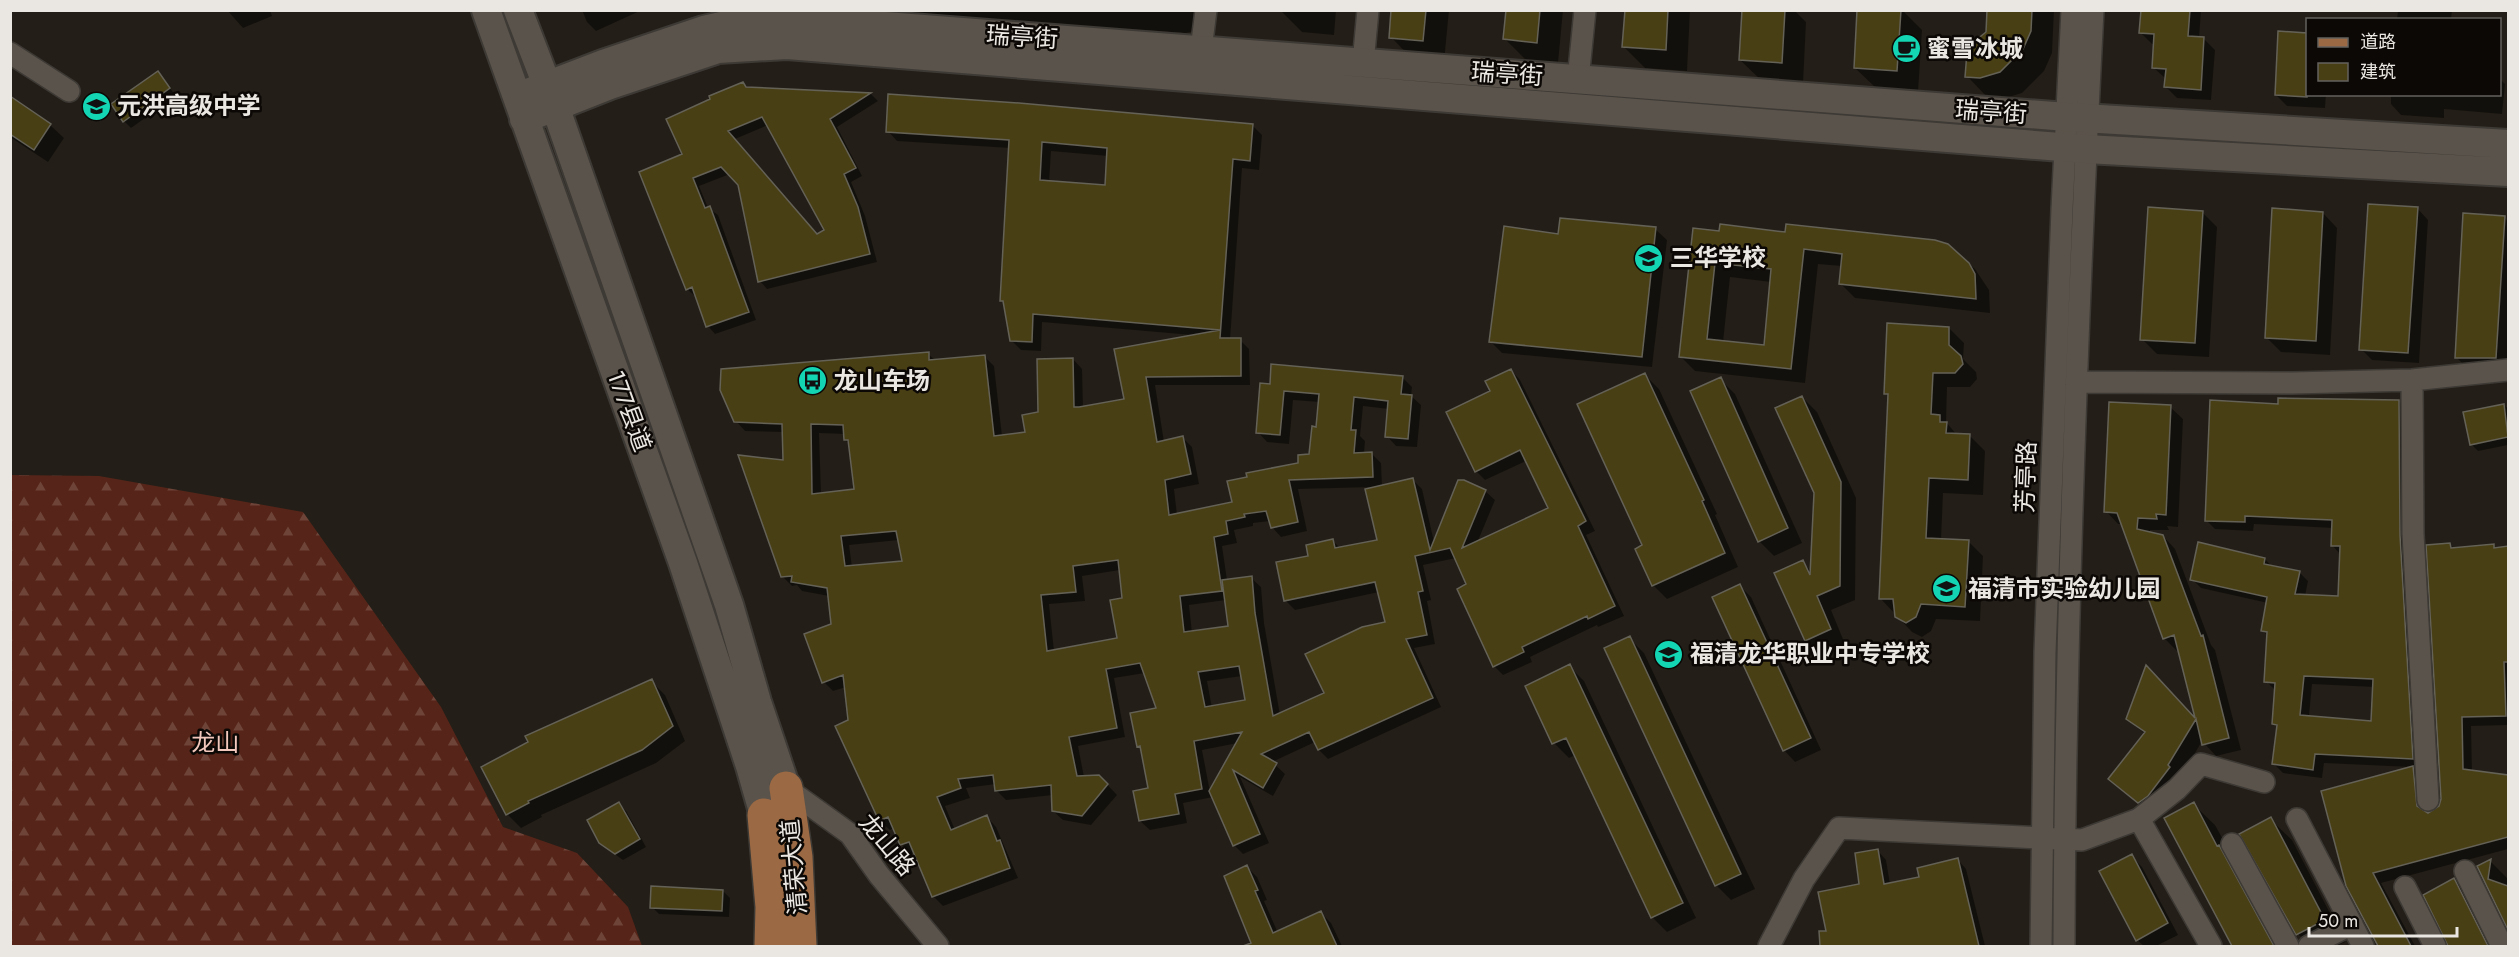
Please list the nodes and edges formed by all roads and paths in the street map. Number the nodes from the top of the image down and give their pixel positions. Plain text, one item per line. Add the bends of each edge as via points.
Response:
1 (486, 10) edge
2 (518, 10) edge
3 (1206, 10) edge
4 (1368, 10) edge
5 (1586, 10) edge
6 (2072, 10) edge
7 (2093, 10) edge
8 (807, 15) edge
9 (1201, 50) junction
10 (10, 52) edge
11 (1363, 63) junction
12 (1578, 80) junction
13 (69, 92) dead end
14 (551, 96) junction
15 (521, 108) junction
16 (2077, 118) junction
17 (2508, 144) edge
18 (2075, 149) junction
19 (2508, 172) edge
20 (2508, 370) edge
21 (2412, 380) junction
22 (2077, 382) junction
23 (2264, 782) dead end
24 (786, 788) junction
25 (2428, 800) dead end
26 (764, 815) joint
27 (2139, 819) junction
28 (2297, 819) dead end
29 (2042, 838) junction
30 (2064, 840) junction
31 (2232, 844) dead end
32 (2465, 871) dead end
33 (2405, 887) dead end
34 (2352, 924) junction
35 (771, 946) edge
36 (800, 946) edge
37 (939, 946) edge
38 (1769, 946) edge
39 (2041, 946) edge
40 (2064, 946) edge
41 (2211, 946) edge
42 (2288, 946) edge
43 (2309, 946) edge
44 (2363, 946) edge
45 (2434, 946) edge
46 (2502, 946) edge

1 - 15 main road, 177县道
2 - 14 main road, 177县道
3 - 9 street
4 - 11 street
5 - 12 street
6 - 16 street, 芳亭路
7 - 16 street, 芳亭路
8 - 9 main road, 瑞亭街
8 - 14 main road, 瑞亭街 via 704,30
9 - 11 main road, 瑞亭街
10 - 13 street
11 - 12 main road, 瑞亭街
12 - 16 main road, 瑞亭街
14 - 15 main road, 瑞亭街
14 - 18 main road, 瑞亭街 via 718,49 787,45
14 - 24 main road, 177县道 via 729,605
15 - 26 main road, 177县道 via 683,563
16 - 17 main road, 瑞亭街
16 - 18 street, 芳亭路
18 - 19 main road, 瑞亭街
18 - 22 street, 芳亭路
18 - 29 street, 芳亭路 via 2045,652
20 - 21 street
21 - 22 street
21 - 25 street via 2413,534
22 - 30 street, 芳亭路
23 - 27 street via 2201,764
24 - 36 main road, 清荣大道 via 797,869
24 - 37 street, 龙山路 via 850,834
26 - 35 main road, 清荣大道 via 772,907
27 - 30 street via 2082,840
27 - 41 street
28 - 34 street
29 - 30 street
29 - 38 street via 1839,828 1804,879
29 - 39 street, 芳亭路
30 - 40 street, 芳亭路
31 - 42 street
32 - 46 street
33 - 45 street
34 - 43 street
34 - 44 street

